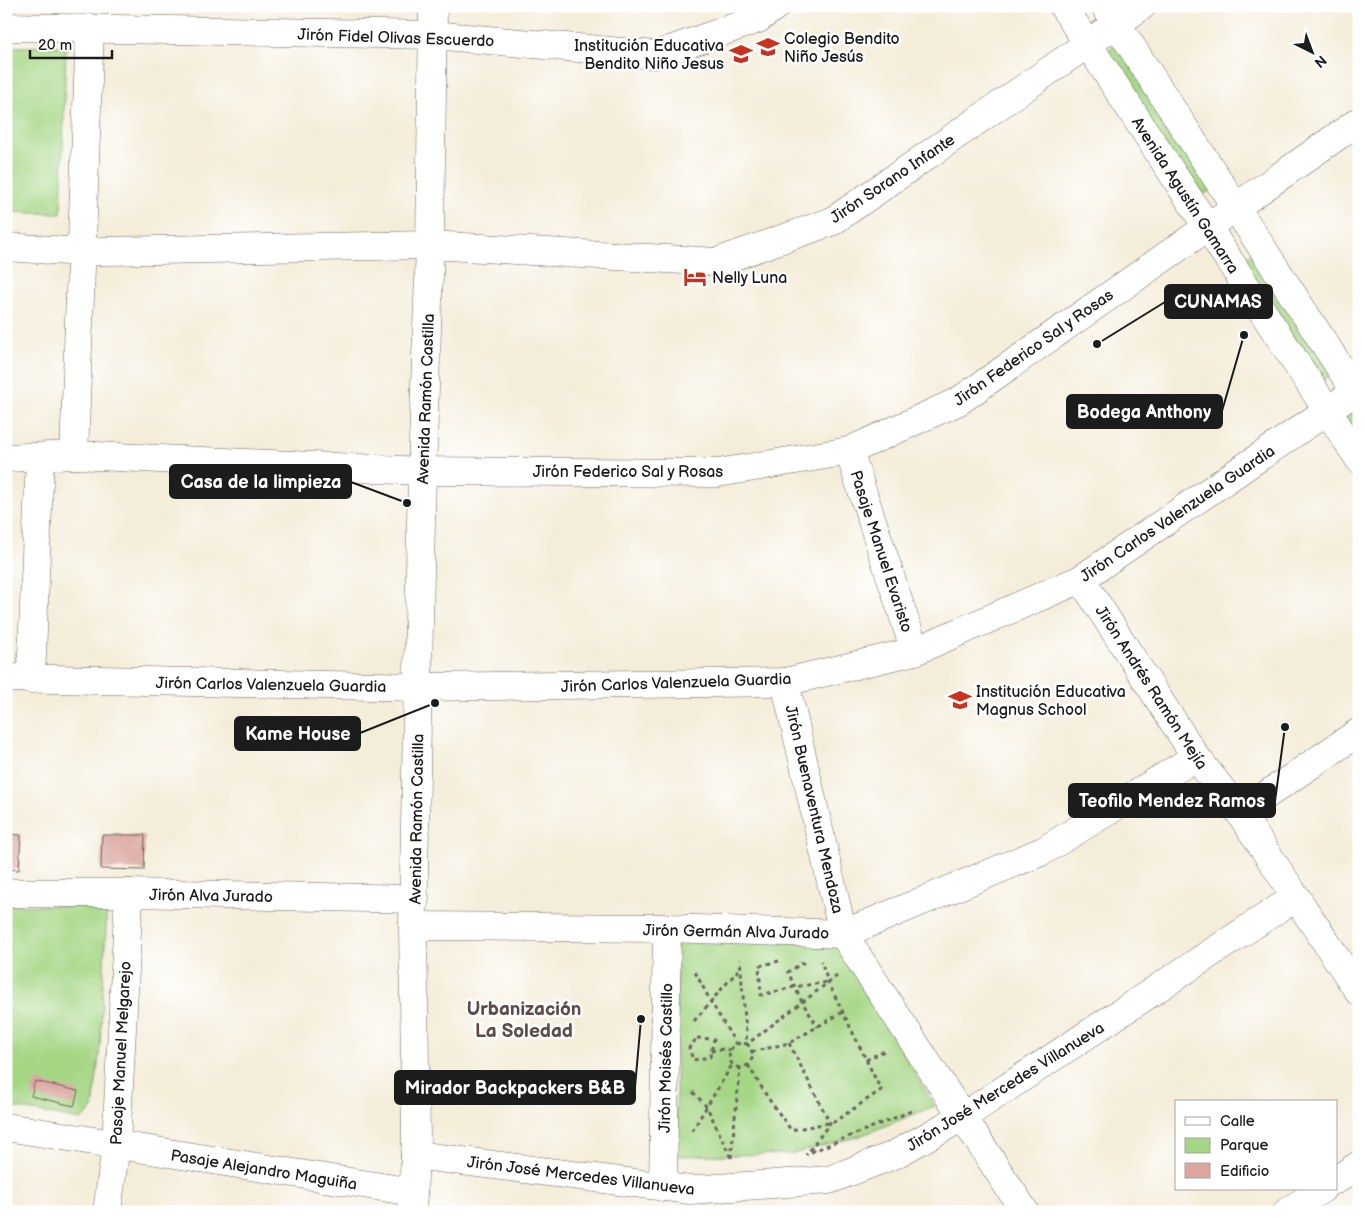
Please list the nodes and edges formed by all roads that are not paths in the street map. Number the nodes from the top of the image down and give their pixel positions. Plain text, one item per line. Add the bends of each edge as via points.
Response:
1 (434, 6) edge
2 (776, 6) edge
3 (1062, 6) edge
4 (1142, 6) edge
5 (1111, 16) edge
6 (6, 27) edge
7 (90, 28) junction
8 (433, 35) junction
9 (1088, 44) junction
10 (1359, 121) edge
11 (1235, 207) junction
12 (1207, 226) junction
13 (430, 245) junction
14 (6, 247) edge
15 (82, 252) junction
16 (1357, 393) edge
17 (1328, 410) junction
18 (849, 451) junction
19 (74, 455) junction
20 (40, 457) junction
21 (6, 458) edge
22 (1359, 459) edge
23 (422, 471) junction
24 (1081, 579) junction
25 (915, 651) junction
26 (19, 678) edge
27 (785, 682) junction
28 (418, 687) junction
29 (1359, 732) edge
30 (1196, 758) junction
31 (1240, 813) junction
32 (6, 893) edge
33 (129, 893) junction
34 (1296, 897) junction
35 (415, 899) junction
36 (414, 926) junction
37 (667, 928) junction
38 (843, 934) junction
39 (1359, 992) edge
40 (964, 1116) junction
41 (6, 1127) edge
42 (116, 1145) junction
43 (415, 1155) junction
44 (1359, 1165) edge
45 (1338, 1179) edge
46 (663, 1187) junction
47 (1320, 1190) edge
48 (689, 1201) edge
49 (412, 1202) edge
50 (107, 1212) edge
51 (1026, 1212) edge
52 (1287, 1212) edge

1 - 8 street, Avenida Ramón Castilla
2 - 8 street, Jirón Fidel Olivas Escuerdo via 758,19 656,55
3 - 9 street, Avenida Agustín Gamarra
4 - 5 street, Jirón Sorano Infante
5 - 9 street, Jirón Sorano Infante
5 - 11 street
6 - 7 street, Jirón Fidel Olivas Escuerdo
7 - 8 street, Jirón Fidel Olivas Escuerdo
7 - 15 street
8 - 13 street, Avenida Ramón Castilla
9 - 12 street, Avenida Agustín Gamarra
9 - 13 street, Jirón Sorano Infante via 833,221 718,262
10 - 11 street, Jirón Federico Sal y Rosas
11 - 12 street, Jirón Federico Sal y Rosas
11 - 16 street
12 - 17 street, Avenida Agustín Gamarra
12 - 18 street, Jirón Federico Sal y Rosas via 959,401
13 - 15 street, Jirón Sorano Infante
13 - 23 street, Avenida Ramón Castilla
14 - 15 street, Jirón Sorano Infante
15 - 19 street
16 - 17 street, Jirón Carlos Valenzuela Guardia
17 - 22 street, Avenida Agustín Gamarra
17 - 24 street, Jirón Carlos Valenzuela Guardia
18 - 23 street, Jirón Federico Sal y Rosas via 718,473
18 - 25 street, Pasaje Manuel Evaristo
19 - 20 street, Jirón Federico Sal y Rosas
19 - 23 street, Jirón Federico Sal y Rosas
20 - 21 street, Jirón Federico Sal y Rosas
20 - 26 street
23 - 28 street, Avenida Ramón Castilla
24 - 25 street, Jirón Carlos Valenzuela Guardia
24 - 30 street, Jirón Andrés Ramón Mejía
25 - 27 street, Jirón Carlos Valenzuela Guardia
26 - 28 street, Jirón Carlos Valenzuela Guardia
27 - 28 street, Jirón Carlos Valenzuela Guardia
27 - 38 street, Jirón Buenaventura Mendoza
28 - 35 street, Avenida Ramón Castilla
29 - 31 street
30 - 31 street, Jirón Andrés Ramón Mejía
30 - 38 street, Jirón Germán Alva Jurado via 1043,850
31 - 34 street, Jirón Andrés Ramón Mejía
32 - 33 street, Jirón Alva Jurado
33 - 35 street, Jirón Alva Jurado
33 - 42 street, Pasaje Manuel Melgarejo
34 - 39 street, Jirón Andrés Ramón Mejía
34 - 40 street, Jirón José Mercedes Villanueva
35 - 36 street, Avenida Ramón Castilla
36 - 37 street, Jirón Germán Alva Jurado
36 - 43 street, Avenida Ramón Castilla
37 - 38 street, Jirón Germán Alva Jurado
37 - 46 street, Jirón Moisés Castillo
38 - 40 street, Jirón Buenaventura Mendoza
40 - 48 street, Jirón José Mercedes Villanueva via 894,1155 830,1180
40 - 51 street, Jirón Buenaventura Mendoza
41 - 42 street, Pasaje Alejandro Maguiña
42 - 49 street, Pasaje Alejandro Maguiña
42 - 50 street, Pasaje Manuel Melgarejo
43 - 46 street, Jirón José Mercedes Villanueva
43 - 49 street, Avenida Ramón Castilla
44 - 45 street
46 - 48 street, Jirón José Mercedes Villanueva
47 - 52 street

